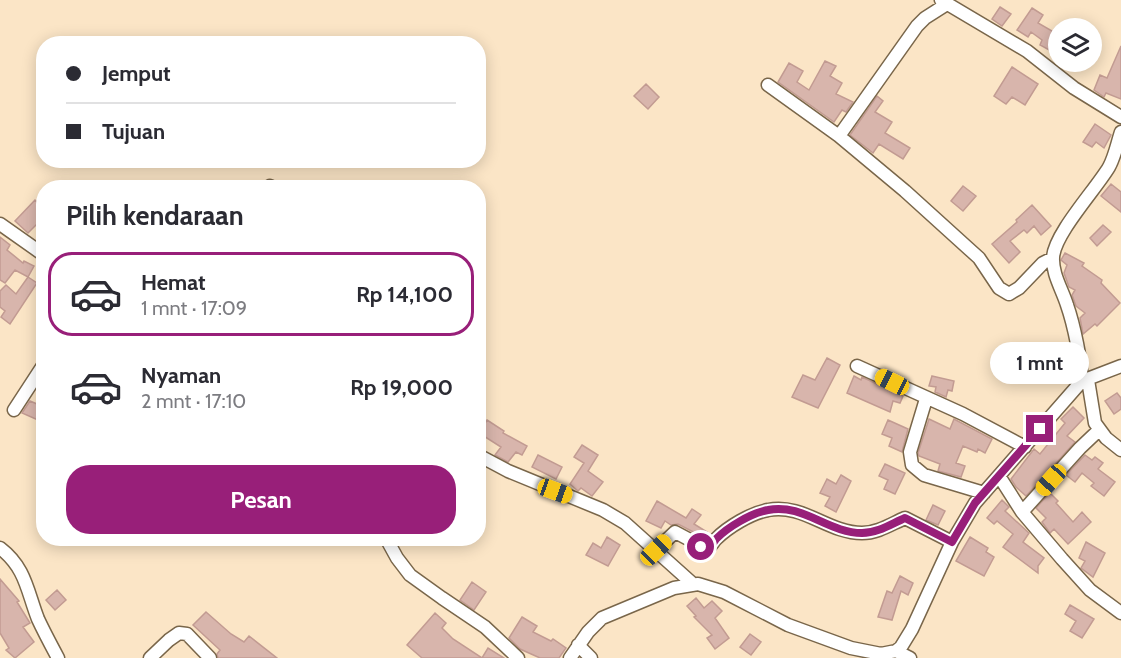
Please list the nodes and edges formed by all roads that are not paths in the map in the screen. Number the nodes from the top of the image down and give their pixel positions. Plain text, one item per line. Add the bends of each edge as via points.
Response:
1 (944, 2) edge
2 (768, 85) dead end
3 (1121, 117) edge
4 (1121, 132) edge
5 (839, 136) junction
6 (0, 224) edge
7 (36, 249) edge
8 (1053, 258) junction
9 (857, 366) dead end
10 (1121, 366) edge
11 (36, 376) edge
12 (1084, 381) junction
13 (926, 399) junction
14 (14, 410) dead end
15 (1099, 430) junction
16 (1025, 447) junction
17 (1121, 450) edge
18 (486, 459) edge
19 (999, 476) junction
20 (984, 493) junction
21 (1022, 512) junction
22 (952, 542) junction
23 (390, 546) edge
24 (0, 548) edge
25 (656, 550) junction
26 (693, 584) junction
27 (1121, 613) edge
28 (578, 645) junction
29 (896, 651) junction
30 (58, 658) edge
31 (150, 658) edge
32 (210, 658) edge
33 (518, 658) edge
34 (570, 658) edge
35 (591, 658) edge
36 (910, 658) edge

1 - 3 street via 1027,51 1074,88
1 - 5 street via 917,26
2 - 5 street
4 - 8 street via 1108,167 1059,240
5 - 8 street via 969,249 1005,292 1014,292
6 - 7 street
8 - 12 street
9 - 13 street
10 - 12 street
11 - 14 street
12 - 15 street
12 - 16 street
13 - 16 street
13 - 20 street via 910,452 912,465 924,475
15 - 17 street
15 - 21 street
16 - 19 street
18 - 25 street via 603,510
19 - 20 street
19 - 21 street
20 - 22 street
21 - 27 street via 1090,590
22 - 25 street via 905,518 863,533 835,527 802,512 770,510 756,513 706,549 675,532
22 - 29 street via 912,629
23 - 33 street via 410,575 490,631
24 - 30 street via 22,573
25 - 26 street
26 - 28 street via 610,614 594,625
26 - 29 street via 715,588 788,625 851,648 881,654
28 - 34 street
28 - 35 street
29 - 36 street
31 - 32 street via 179,633 187,634

